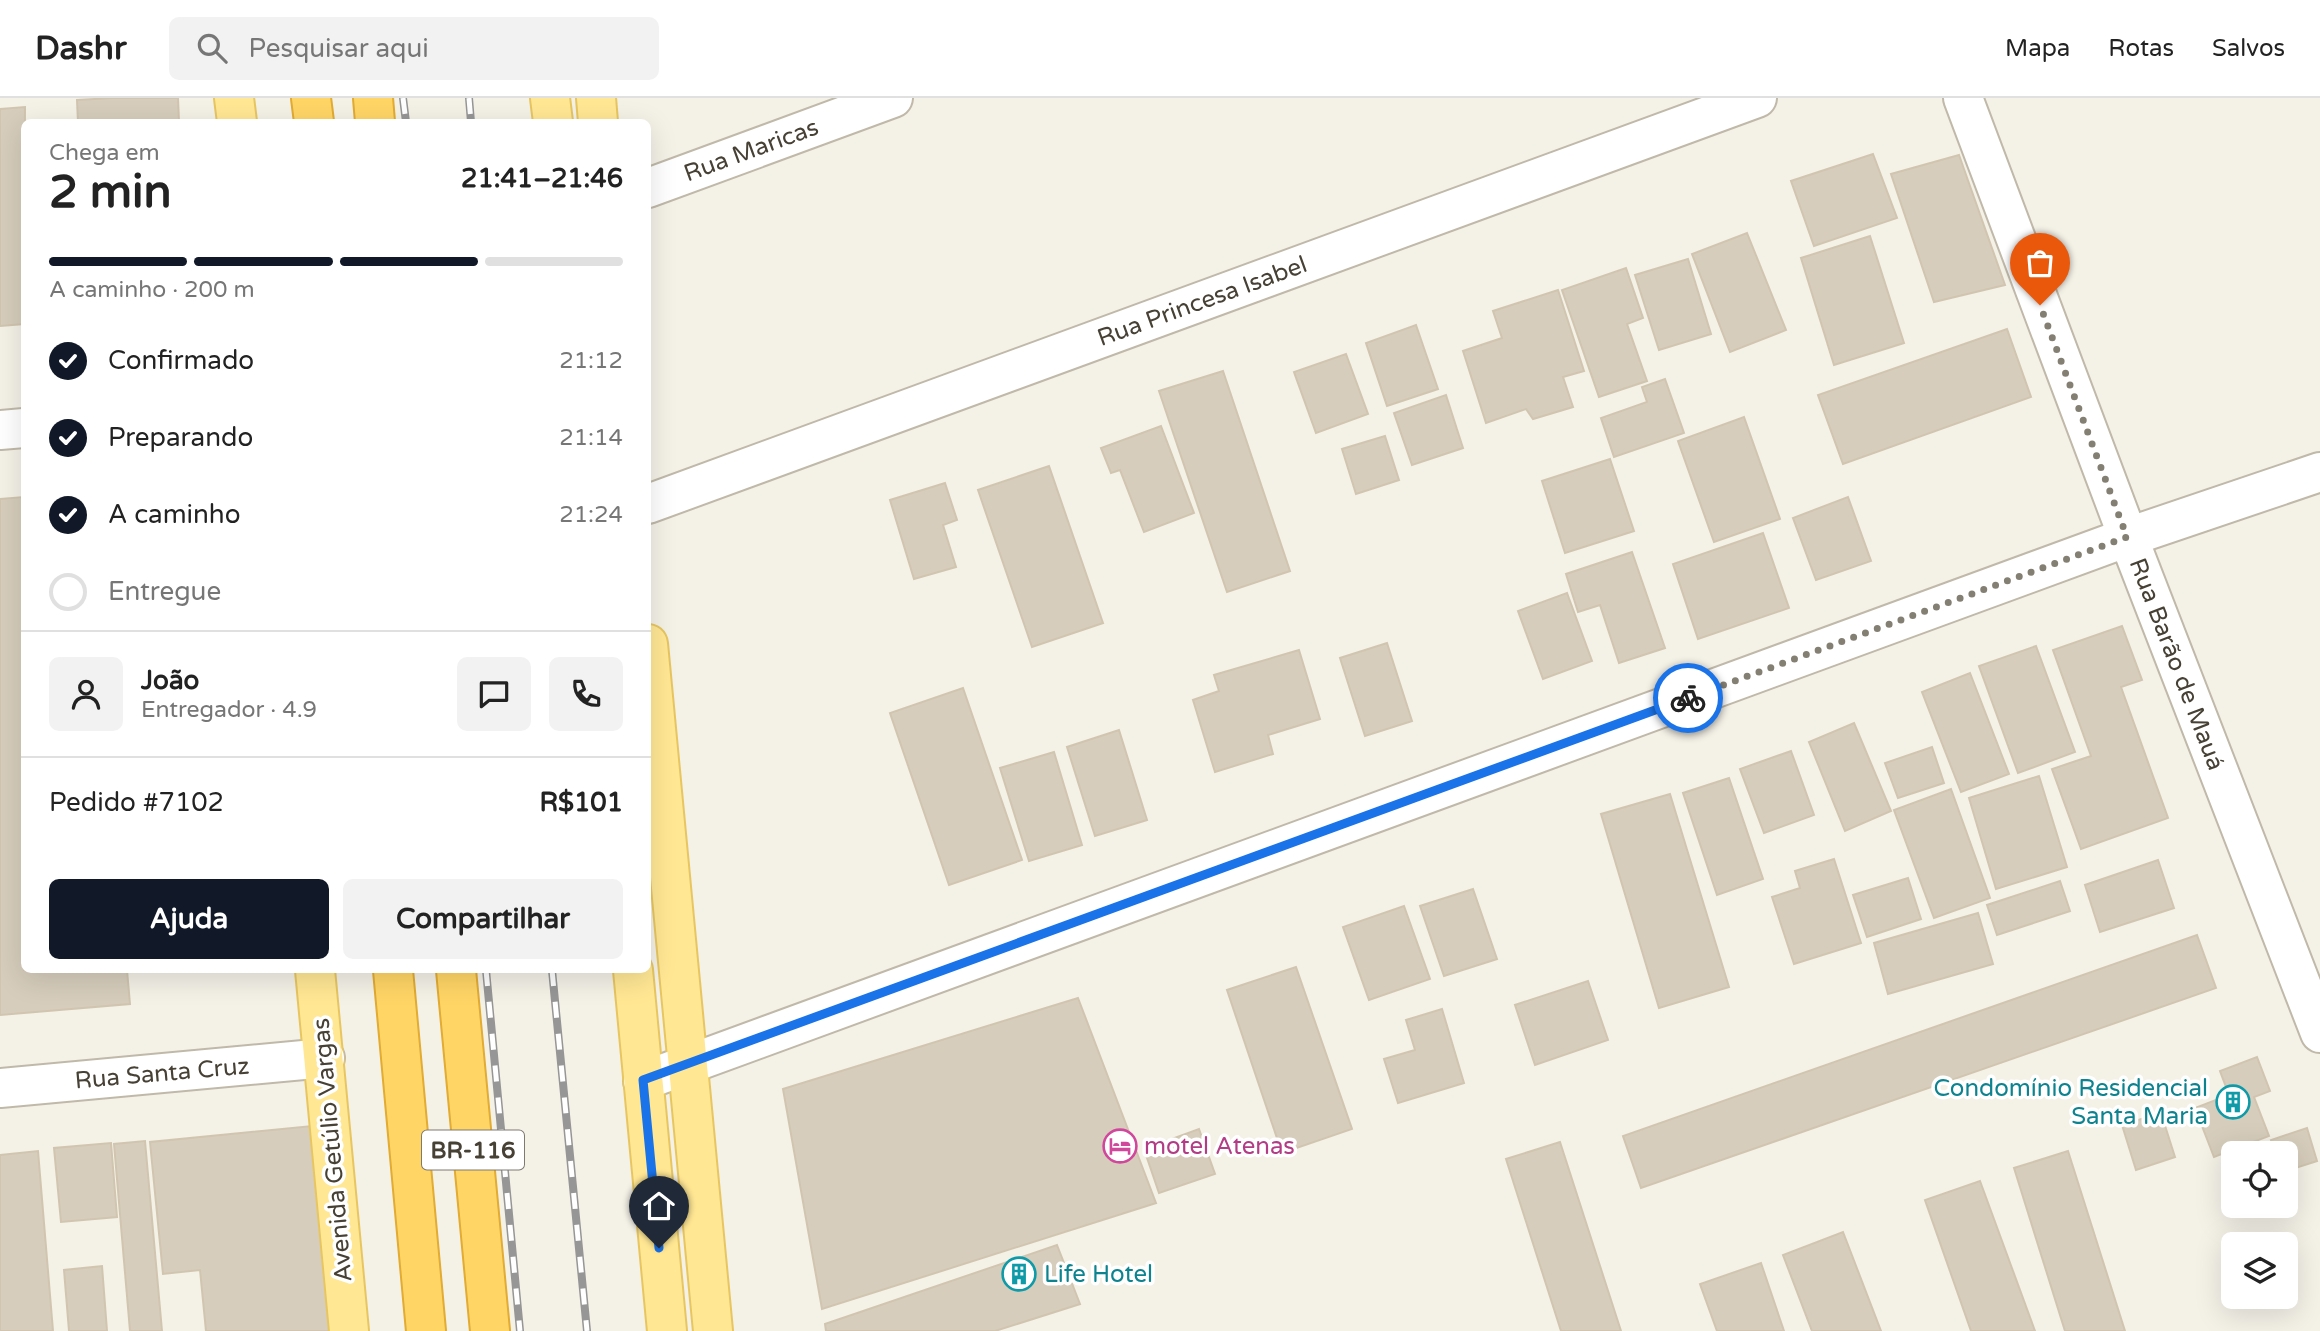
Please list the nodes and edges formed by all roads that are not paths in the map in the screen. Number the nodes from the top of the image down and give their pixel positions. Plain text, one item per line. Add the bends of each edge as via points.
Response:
1 (234, 98) edge
2 (312, 98) edge
3 (373, 98) edge
4 (550, 98) edge
5 (596, 98) edge
6 (893, 98) edge
7 (1757, 98) edge
8 (1963, 98) edge
9 (237, 119) edge
10 (314, 119) edge
11 (376, 119) edge
12 (553, 119) edge
13 (598, 119) edge
14 (651, 187) edge
15 (21, 428) edge
16 (0, 430) edge
17 (2320, 471) edge
18 (651, 504) edge
19 (2127, 537) junction
20 (651, 677) edge
21 (315, 973) edge
22 (393, 973) edge
23 (456, 973) edge
24 (633, 973) edge
25 (2320, 1033) edge
26 (325, 1058) junction
27 (688, 1066) junction
28 (643, 1080) junction
29 (0, 1088) edge
30 (349, 1331) edge
31 (426, 1331) edge
32 (490, 1331) edge
33 (667, 1331) edge
34 (713, 1331) edge

1 - 9 main road
2 - 10 highway
3 - 11 highway
4 - 12 main road
5 - 13 main road
6 - 14 street, Rua Maricas
7 - 18 street, Rua Princesa Isabel
8 - 19 street, Rua Barão de Mauá
15 - 16 street
17 - 19 street
19 - 25 street, Rua Barão de Mauá
19 - 27 street
20 - 27 main road
21 - 26 main road, Avenida Getúlio Vargas
22 - 31 highway, BR-116
23 - 32 highway, BR-116
24 - 28 main road
26 - 29 street, Rua Santa Cruz
26 - 30 main road, Avenida Getúlio Vargas
27 - 28 street
27 - 34 main road
28 - 33 main road

